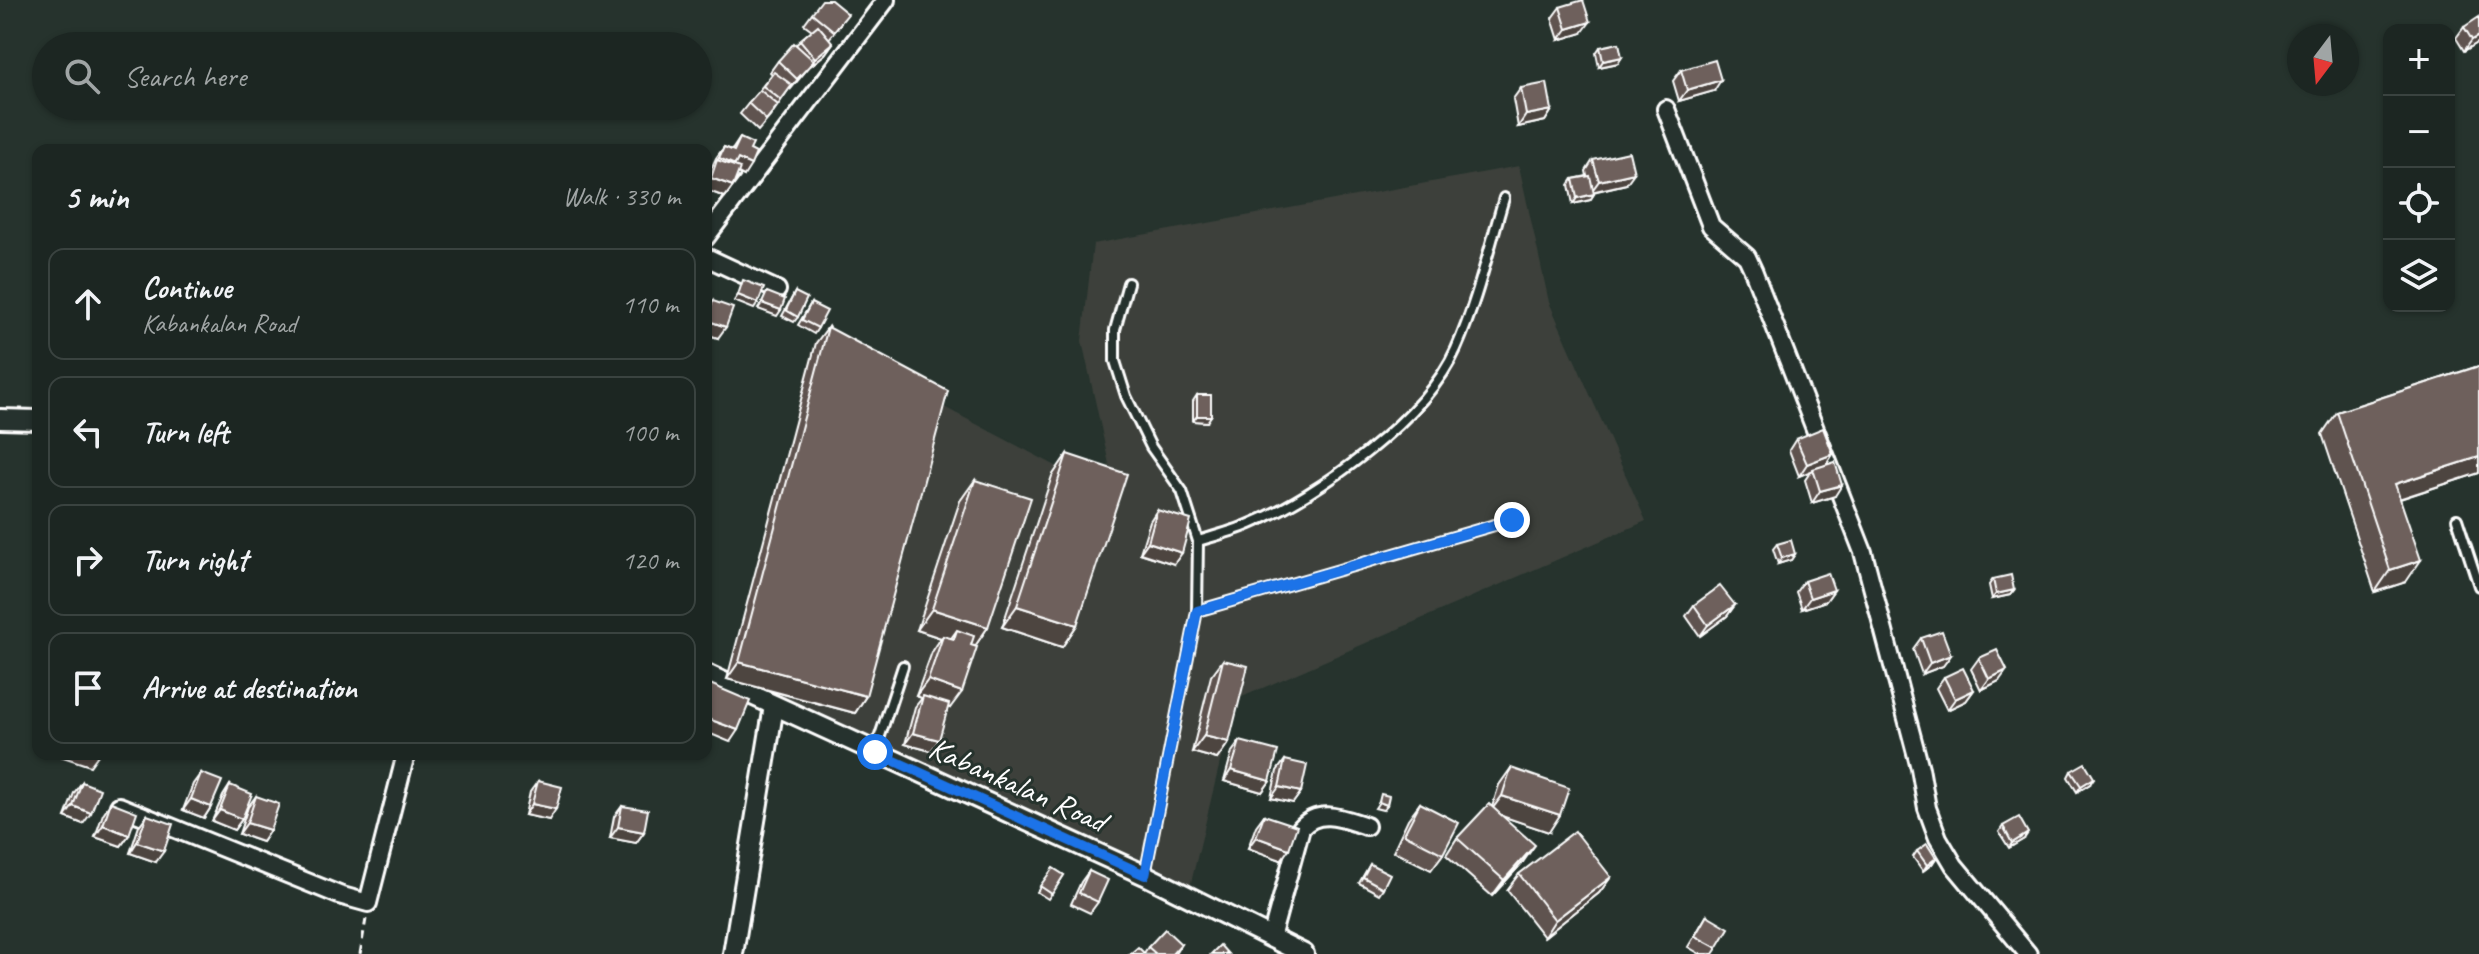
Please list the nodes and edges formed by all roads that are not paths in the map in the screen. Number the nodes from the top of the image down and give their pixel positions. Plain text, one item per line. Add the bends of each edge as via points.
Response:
1 (886, 0) edge
2 (1666, 109) dead end
3 (1504, 198) dead end
4 (712, 229) edge
5 (712, 260) edge
6 (1128, 283) dead end
7 (777, 290) dead end
8 (0, 419) edge
9 (32, 420) edge
10 (2457, 519) dead end
11 (1512, 520) dead end
12 (1198, 541) junction
13 (2479, 586) edge
14 (1197, 611) junction
15 (903, 666) dead end
16 (712, 677) edge
17 (774, 706) junction
18 (875, 752) junction
19 (404, 760) edge
20 (119, 806) edge
21 (1366, 826) dead end
22 (1145, 875) junction
23 (1271, 938) junction
24 (733, 954) edge
25 (1304, 954) edge
26 (2028, 954) edge

1 - 4 street
2 - 26 street via 1711,226 1747,257 1753,270 1863,552 1938,838
3 - 12 lane via 1457,349 1418,409 1290,504 1250,525
5 - 7 street
6 - 12 lane via 1115,330 1115,361 1151,447 1182,491
8 - 9 street
10 - 13 lane
11 - 14 lane
12 - 14 lane
14 - 22 lane
15 - 18 lane
16 - 17 street, Kabankalan Road
17 - 18 street, Kabankalan Road
17 - 24 street
18 - 22 street, Kabankalan Road
19 - 20 street via 368,903
21 - 23 street via 1332,816 1317,817 1301,828
22 - 23 street, Kabankalan Road
23 - 25 street, Kabankalan Road

